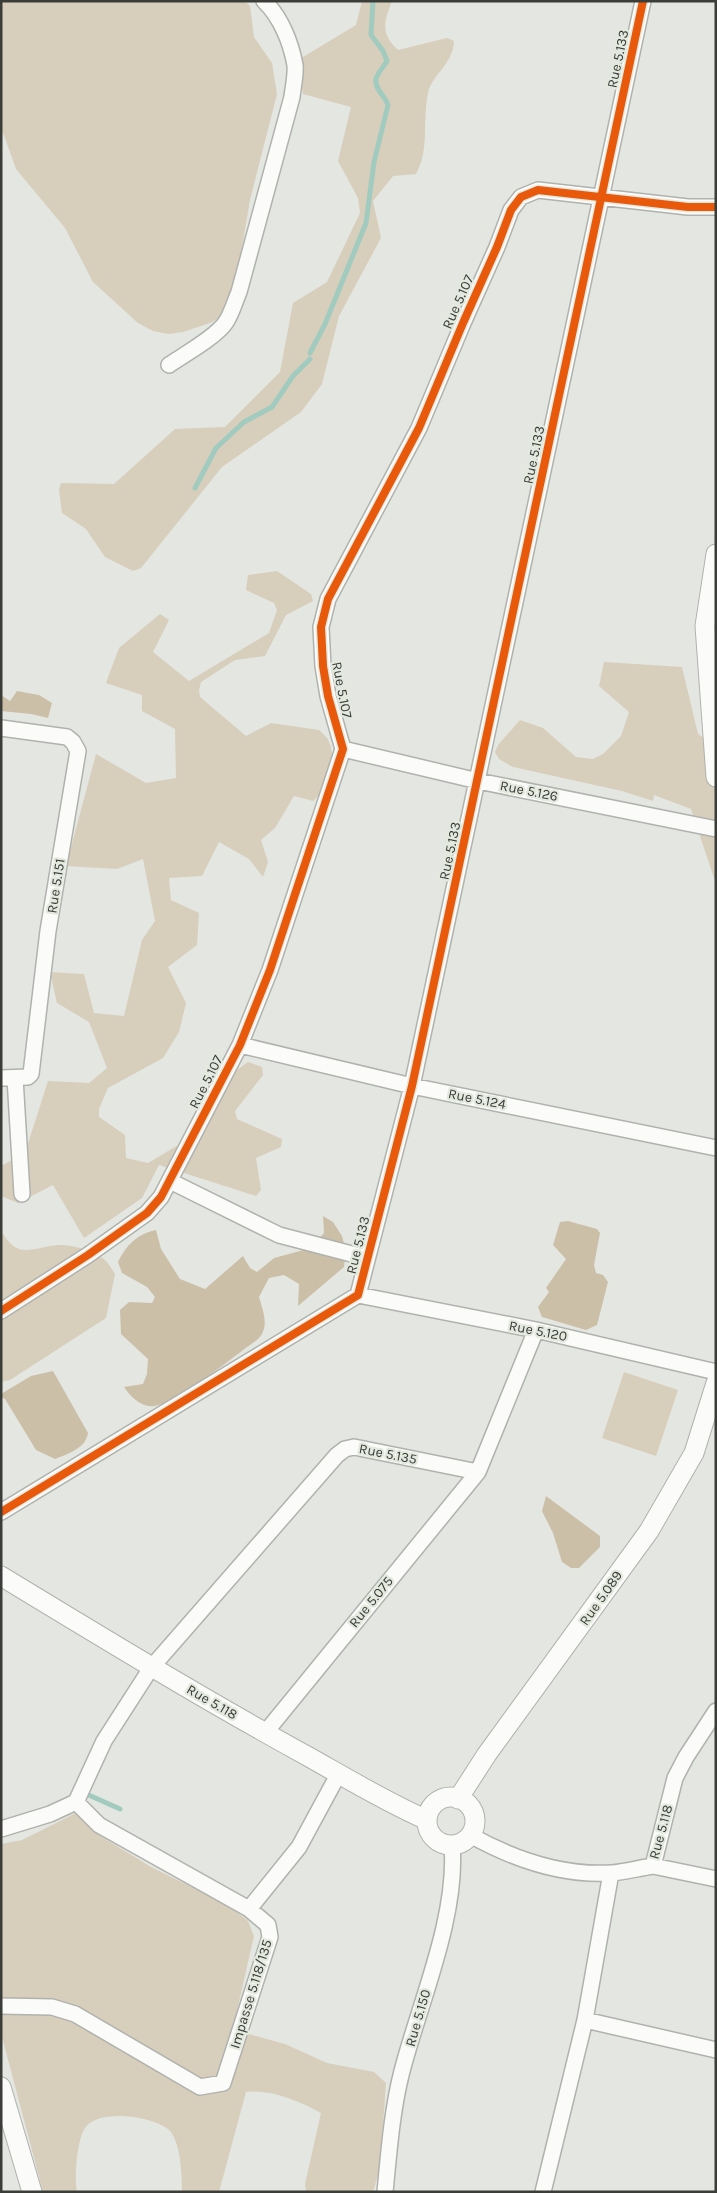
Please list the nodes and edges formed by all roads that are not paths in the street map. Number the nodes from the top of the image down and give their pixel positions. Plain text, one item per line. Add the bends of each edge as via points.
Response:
1 (264, 1) edge
2 (643, 1) edge
3 (601, 196) junction
4 (716, 207) edge
5 (169, 365) dead end
6 (716, 554) edge
7 (1, 728) edge
8 (343, 749) junction
9 (716, 777) edge
10 (478, 781) junction
11 (716, 829) edge
12 (240, 1045) junction
13 (8, 1078) edge
14 (412, 1086) junction
15 (716, 1148) edge
16 (170, 1181) junction
17 (22, 1194) dead end
18 (367, 1258) junction
19 (358, 1295) junction
20 (1, 1311) edge
21 (536, 1330) junction
22 (716, 1372) edge
23 (716, 1383) edge
24 (478, 1472) junction
25 (1, 1512) edge
26 (1, 1576) edge
27 (151, 1668) junction
28 (716, 1711) edge
29 (265, 1733) junction
30 (339, 1773) junction
31 (458, 1798) junction
32 (76, 1802) junction
33 (426, 1820) junction
34 (1, 1828) edge
35 (470, 1835) junction
36 (452, 1845) junction
37 (653, 1866) junction
38 (611, 1873) junction
39 (716, 1879) edge
40 (249, 1909) junction
41 (1, 2006) edge
42 (585, 2020) junction
43 (716, 2050) edge
44 (1, 2087) edge
45 (32, 2192) edge
46 (385, 2192) edge
47 (543, 2192) edge

1 - 5 street via 286,34 295,67 292,97 231,312 216,331
2 - 3 street, Rue 5.133
3 - 4 street, Rue 5.107 via 688,207
3 - 8 street, Rue 5.107 via 538,190 521,198 511,210 419,428 328,599 321,626 323,666
3 - 10 street, Rue 5.133
6 - 9 street via 705,626
7 - 13 street, Rue 5.151 via 67,737 78,751 48,931 30,1074
8 - 10 street, Rue 5.126
8 - 12 street, Rue 5.107 via 270,970
10 - 11 street, Rue 5.126
10 - 14 street, Rue 5.133
12 - 14 street, Rue 5.124
12 - 16 street, Rue 5.107
13 - 17 street
14 - 15 street, Rue 5.124
14 - 18 street, Rue 5.133
16 - 18 street via 280,1235
16 - 20 street, Rue 5.107 via 147,1213
18 - 19 street, Rue 5.133
19 - 21 street, Rue 5.120
19 - 25 street, Rue 5.133
21 - 22 street, Rue 5.120
21 - 24 street
23 - 31 street, Rue 5.089 via 694,1453 649,1531
24 - 27 street, Rue 5.135 via 354,1447 345,1449
24 - 29 street, Rue 5.075
26 - 27 street, Rue 5.118
27 - 29 street, Rue 5.118
27 - 32 street via 104,1742
28 - 37 street, Rue 5.118 via 675,1778
29 - 30 street, Rue 5.118
30 - 33 street, Rue 5.118
30 - 40 street via 299,1847
31 - 33 street via 435,1802
31 - 35 street via 471,1807 474,1816
32 - 34 street via 50,1814
32 - 40 street, Impasse 5.118/135 via 99,1825
33 - 36 street via 434,1838
35 - 36 street
35 - 38 street, Rue 5.118 via 504,1854 542,1866
36 - 46 street, Rue 5.150 via 454,1868 446,1910 402,2072 390,2136
37 - 38 street, Rue 5.118
37 - 39 street
38 - 42 street
40 - 41 street, Impasse 5.118/135 via 268,1926 270,1937 223,2083 200,2087 75,2014 52,2007
42 - 43 street
42 - 47 street
44 - 45 street

